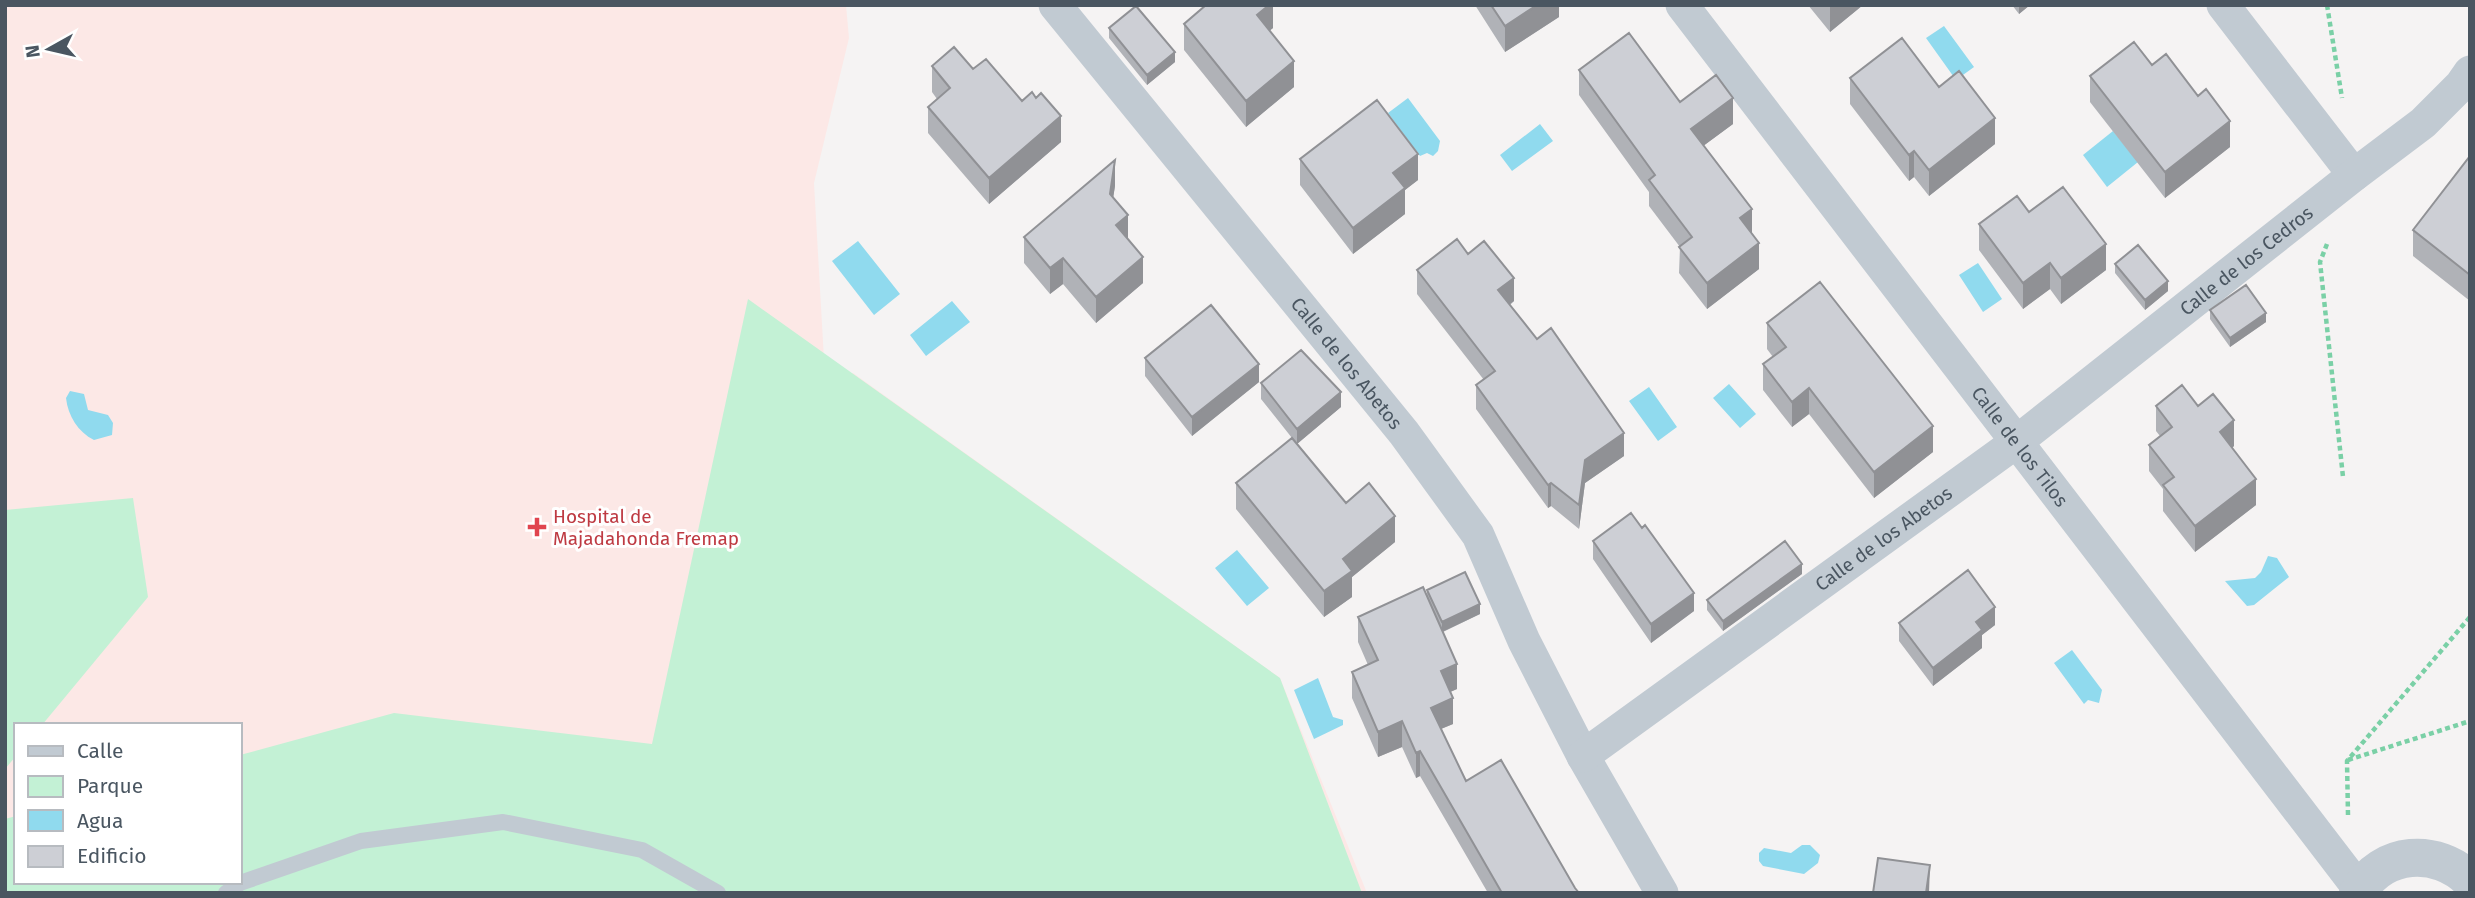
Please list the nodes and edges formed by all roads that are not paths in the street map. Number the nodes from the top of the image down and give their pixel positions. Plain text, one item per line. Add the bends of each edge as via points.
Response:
1 (1055, 5) edge
2 (1682, 5) edge
3 (2223, 5) edge
4 (2470, 72) edge
5 (2354, 175) junction
6 (2015, 443) junction
7 (1583, 756) junction
8 (2467, 870) edge
9 (242, 882) edge
10 (2359, 891) edge
11 (718, 893) edge
12 (1662, 893) edge

1 - 7 street, Calle de los Abetos via 1404,433 1478,535 1524,641
2 - 6 street, Calle de los Tilos
3 - 5 street
4 - 5 street, Calle de los Cedros via 2423,123
5 - 6 street, Calle de los Cedros
6 - 7 street, Calle de los Abetos
6 - 10 street, Calle de los Tilos
7 - 12 street, Calle de los Abetos
8 - 10 street via 2418,856 2395,860 2374,872
9 - 11 lane via 361,841 503,822 642,850

